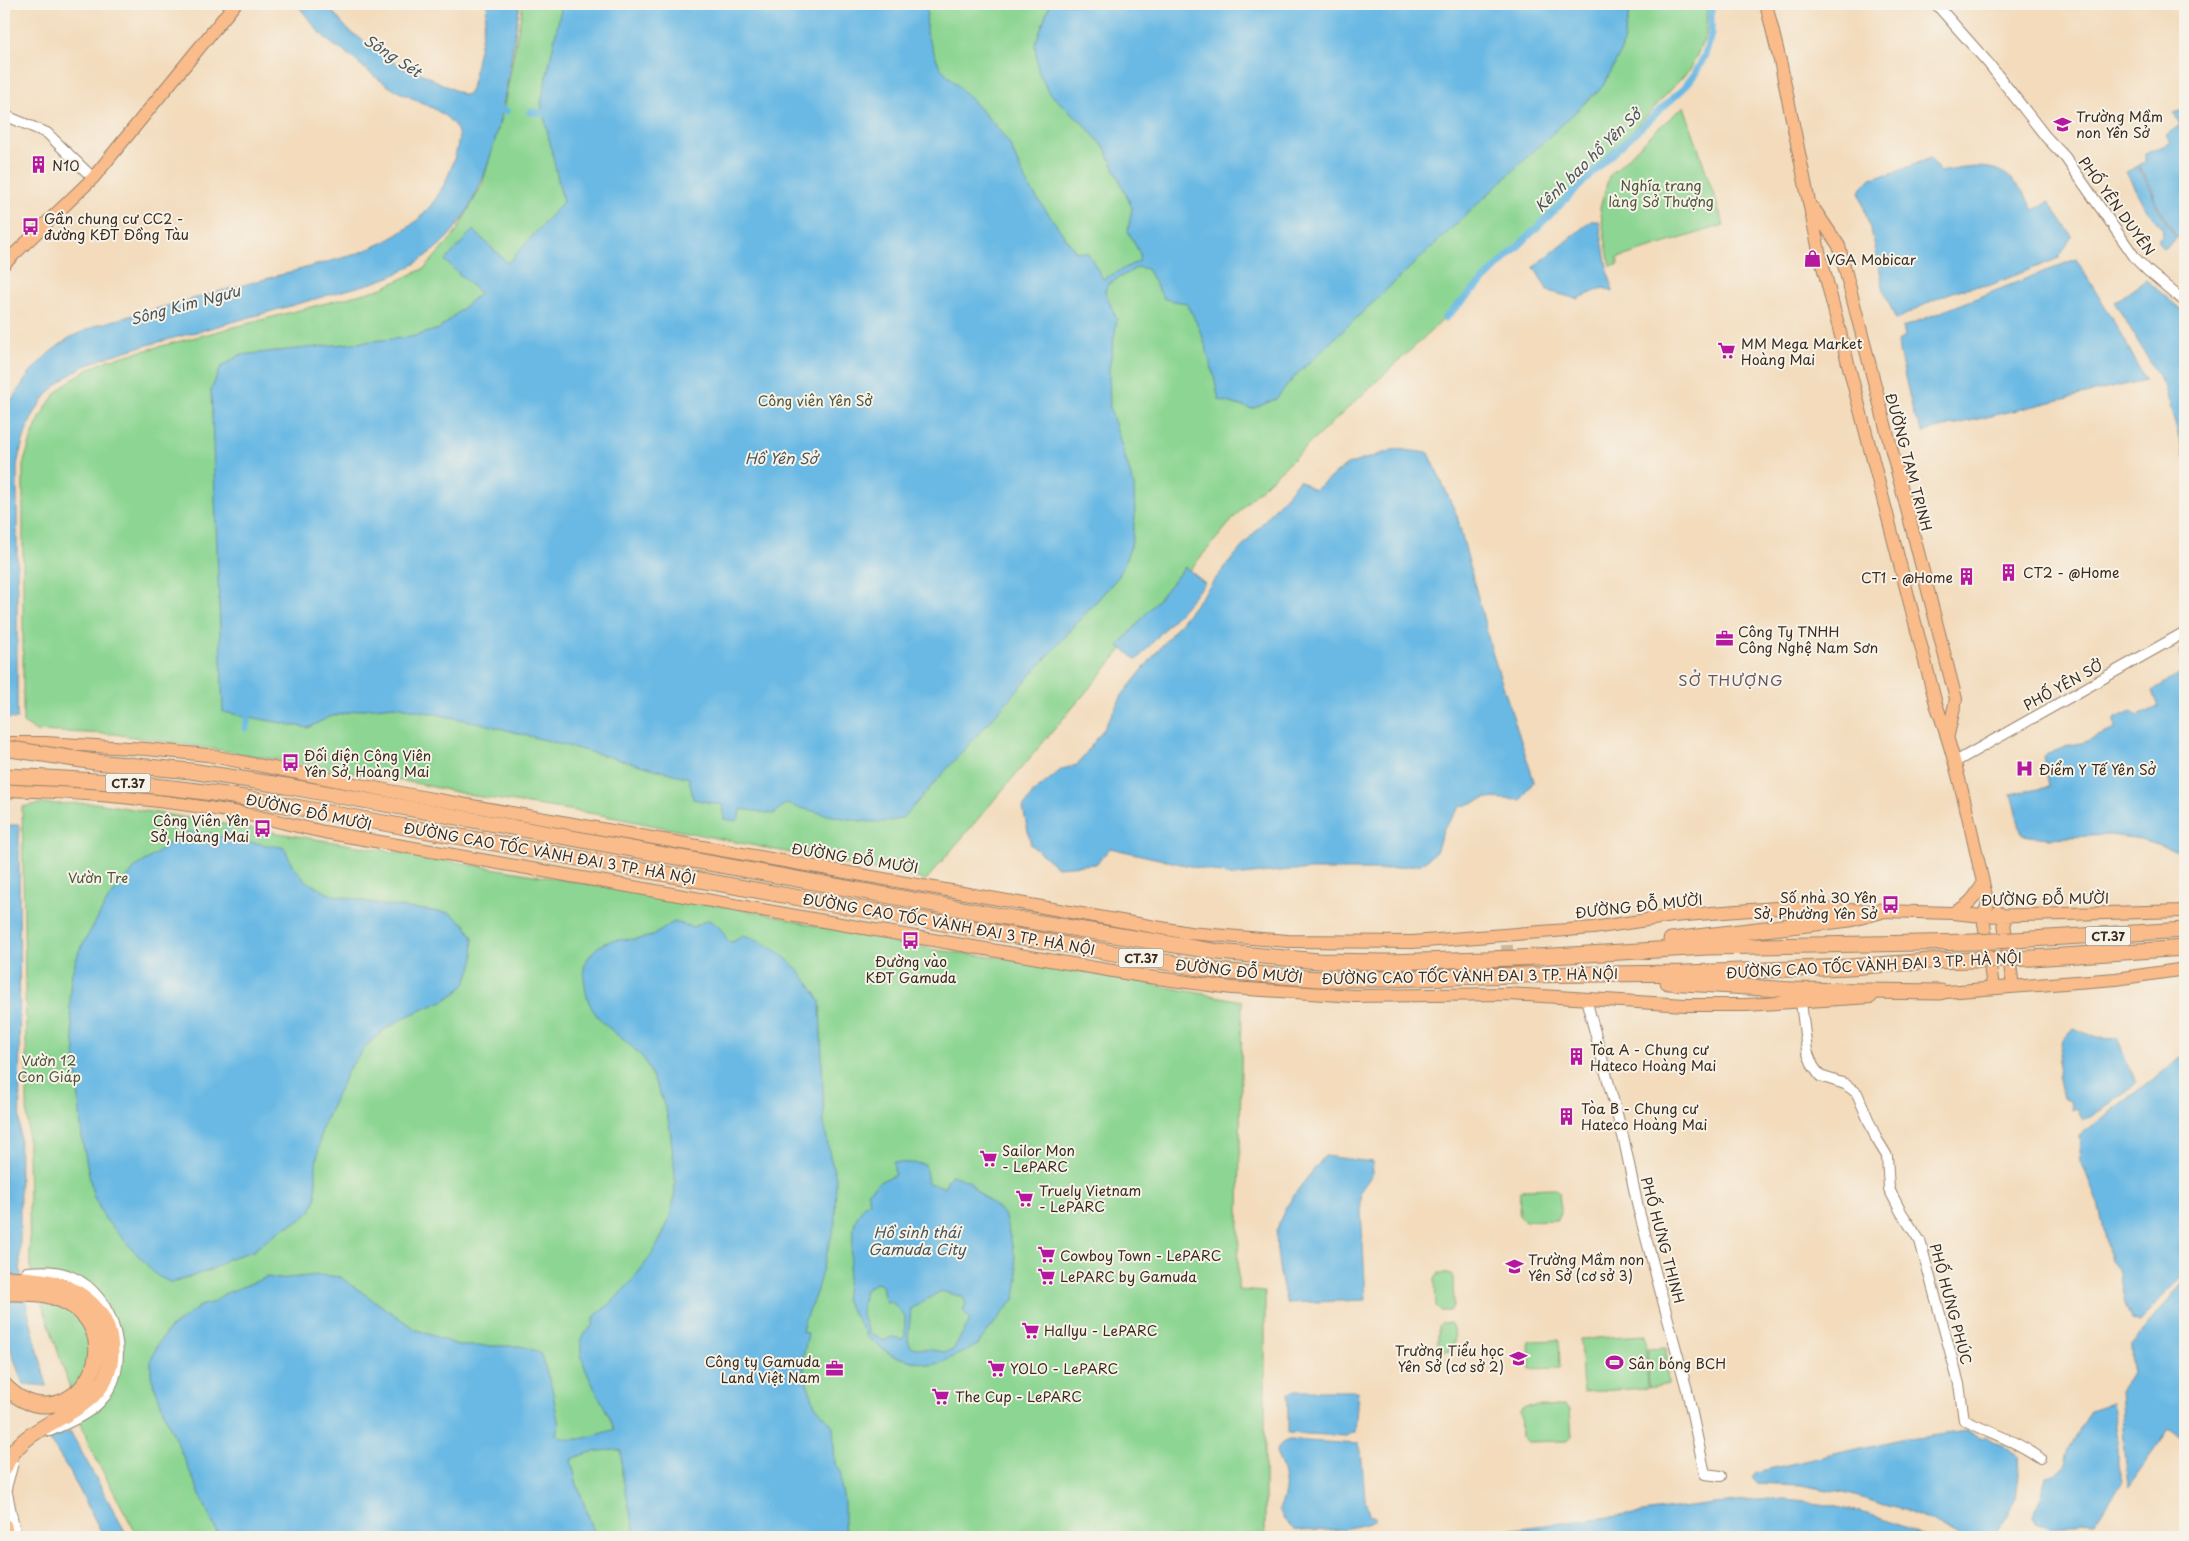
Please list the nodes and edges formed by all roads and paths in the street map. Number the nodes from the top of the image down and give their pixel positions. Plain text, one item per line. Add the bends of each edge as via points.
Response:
1 (235, 4) edge
2 (1766, 4) edge
3 (1936, 4) edge
4 (4, 115) edge
5 (93, 178) junction
6 (1810, 203) junction
7 (4, 264) edge
8 (2185, 302) edge
9 (2185, 632) edge
10 (1941, 643) junction
11 (1922, 648) junction
12 (4, 734) edge
13 (1948, 736) junction
14 (4, 743) edge
15 (28, 743) junction
16 (4, 748) edge
17 (94, 754) junction
18 (4, 758) edge
19 (1955, 762) junction
20 (4, 776) edge
21 (5, 790) edge
22 (94, 794) junction
23 (251, 798) junction
24 (1983, 882) junction
25 (1988, 904) junction
26 (2185, 911) edge
27 (1880, 912) junction
28 (1952, 913) junction
29 (1983, 916) junction
30 (2003, 916) junction
31 (2185, 930) edge
32 (2185, 948) edge
33 (1584, 954) junction
34 (2185, 969) edge
35 (1569, 974) junction
36 (1508, 981) tunnel mouth
37 (2013, 986) junction
38 (1993, 988) junction
39 (1941, 992) junction
40 (1509, 994) junction
41 (1586, 999) junction
42 (1801, 1002) junction
43 (25, 1272) joint
44 (4, 1273) edge
45 (4, 1278) edge
46 (61, 1292) junction
47 (4, 1293) edge
48 (4, 1385) edge
49 (2040, 1458) dead end
50 (4, 1469) edge
51 (1721, 1476) dead end
52 (4, 1526) edge
53 (6, 1537) edge
54 (16, 1537) edge

1 - 5 main road
2 - 6 main road, ĐƯỜNG TAM TRINH
3 - 8 street, PHỐ YÊN DUYÊN via 2065,157 2136,259
4 - 5 street via 47,133
5 - 7 main road
6 - 10 main road, ĐƯỜNG TAM TRINH via 1839,246
6 - 11 main road, ĐƯỜNG TAM TRINH via 1849,373
9 - 19 street, PHỐ YÊN SỞ
10 - 11 main road
10 - 13 main road, ĐƯỜNG TAM TRINH via 1956,699
11 - 13 main road, ĐƯỜNG TAM TRINH
12 - 15 main road
13 - 19 main road, ĐƯỜNG TAM TRINH
14 - 15 main road, ĐƯỜNG ĐỖ MƯỜI
15 - 17 main road, ĐƯỜNG ĐỖ MƯỜI
16 - 17 highway, bridge
17 - 18 highway, CT.37, bridge
17 - 22 main road via 89,756 85,769 88,785
17 - 27 main road, ĐƯỜNG ĐỖ MƯỜI via 146,749 207,756 1189,933 1288,942 1507,939 1673,916 1776,908
17 - 33 highway, ĐƯỜNG CAO TỐC VÀNH ĐAI 3 TP. HÀ NỘI / CT.37 via 1218,952 1319,961 1386,962
19 - 24 main road, ĐƯỜNG TAM TRINH
20 - 23 highway, CT.37, bridge via 188,788
21 - 22 main road, ĐƯỜNG ĐỖ MƯỜI
21 - 23 highway, bridge via 93,786 229,799
22 - 40 main road, ĐƯỜNG ĐỖ MƯỜI via 240,813 324,832 1151,977 1276,992 1354,996
23 - 35 highway, ĐƯỜNG CAO TỐC VÀNH ĐAI 3 TP. HÀ NỘI / CT.37 via 1216,971 1319,979
24 - 25 main road, ĐƯỜNG TAM TRINH
24 - 28 main road via 1963,909
25 - 29 main road
25 - 30 main road
26 - 30 main road, ĐƯỜNG ĐỖ MƯỜI
27 - 28 main road, ĐƯỜNG ĐỖ MƯỜI
27 - 33 highway via 1850,919
28 - 29 main road, ĐƯỜNG ĐỖ MƯỜI
29 - 30 main road, ĐƯỜNG ĐỖ MƯỜI
29 - 38 main road
30 - 37 main road
31 - 33 highway, ĐƯỜNG CAO TỐC VÀNH ĐAI 3 TP. HÀ NỘI / CT.37, bridge via 1975,942 1708,947
32 - 35 highway, ĐƯỜNG CAO TỐC VÀNH ĐAI 3 TP. HÀ NỘI / CT.37, bridge via 1850,967
34 - 37 main road, ĐƯỜNG ĐỖ MƯỜI via 2116,979
35 - 39 highway via 1793,990
36 - 40 main road
37 - 38 main road, ĐƯỜNG ĐỖ MƯỜI
38 - 39 main road, ĐƯỜNG ĐỖ MƯỜI
39 - 42 main road, ĐƯỜNG ĐỖ MƯỜI
40 - 41 main road, ĐƯỜNG ĐỖ MƯỜI
41 - 42 main road, ĐƯỜNG ĐỖ MƯỜI via 1685,1005
41 - 51 street, PHỐ HƯNG THỊNH via 1687,1390 1705,1474
42 - 49 street, PHỐ HƯNG PHÚC via 1808,1051 1814,1066 1820,1076 1845,1084 1856,1093 1887,1156 1889,1189 1920,1241 1958,1384 1964,1420 2026,1447
43 - 44 highway
43 - 54 street via 50,1271 72,1276 86,1284 109,1313 116,1331 118,1357 114,1380 100,1402 79,1417 39,1436 13,1463 6,1488
45 - 46 highway via 48,1280
46 - 47 highway
46 - 48 highway via 81,1313 94,1334 96,1359 88,1381 66,1400 40,1404 23,1399
46 - 50 highway via 79,1294 92,1304 108,1329 111,1344 107,1375 81,1407 27,1437 12,1452
52 - 53 highway

